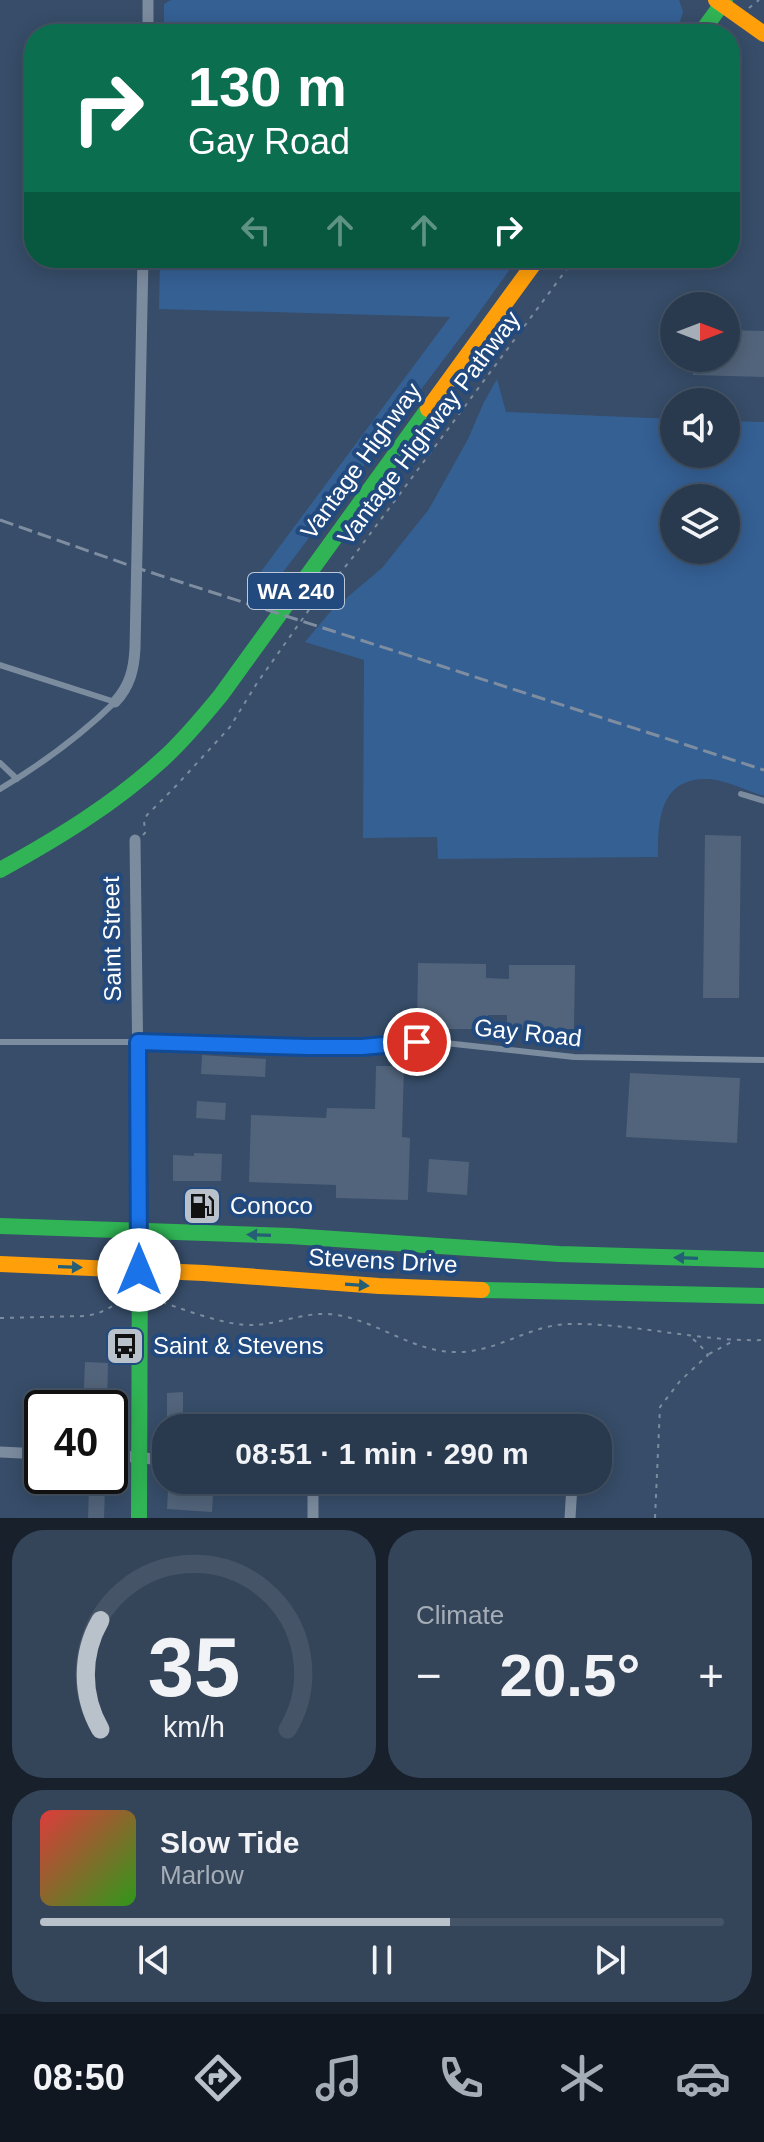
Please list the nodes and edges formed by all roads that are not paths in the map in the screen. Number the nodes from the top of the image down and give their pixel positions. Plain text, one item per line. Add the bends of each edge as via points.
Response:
1 (148, 0) edge
2 (721, 1) edge
3 (148, 24) edge
4 (706, 24) edge
5 (764, 34) edge
6 (143, 268) edge
7 (531, 268) edge
8 (0, 665) edge
9 (115, 702) junction
10 (0, 763) edge
11 (17, 779) junction
12 (0, 789) edge
13 (741, 794) dead end
14 (764, 801) edge
15 (135, 840) road end
16 (0, 870) edge
17 (0, 1042) edge
18 (138, 1042) junction
19 (764, 1060) edge
20 (0, 1226) edge
21 (140, 1231) junction
22 (764, 1260) edge
23 (0, 1264) edge
24 (139, 1270) junction
25 (764, 1296) edge
26 (0, 1452) edge
27 (24, 1453) edge
28 (128, 1457) edge
29 (138, 1457) junction
30 (152, 1459) edge
31 (313, 1494) edge
32 (571, 1494) edge
33 (139, 1518) edge
34 (313, 1518) edge
35 (570, 1518) edge

1 - 3 street
2 - 4 main road
2 - 5 main road
6 - 9 street via 135,648 130,681
7 - 16 main road, Vantage Highway / WA 240 via 198,723 131,786
8 - 9 lane
9 - 11 lane via 72,741
10 - 11 lane
11 - 12 lane
13 - 14 lane
15 - 18 street, Saint Street
17 - 18 lane, Gay Road
18 - 19 lane, Gay Road via 308,1047 445,1043 574,1057
18 - 21 street, Saint Street
20 - 21 main road, Stevens Drive
22 -> 21 main road, Stevens Drive
21 - 24 main road, Saint Street
23 -> 24 main road, Stevens Drive
24 -> 25 main road, Stevens Drive via 379,1286
24 - 29 main road, Saint Street
26 - 27 street
28 - 29 street
29 - 30 street
29 - 33 main road, Saint Street
31 - 34 street
32 - 35 street

